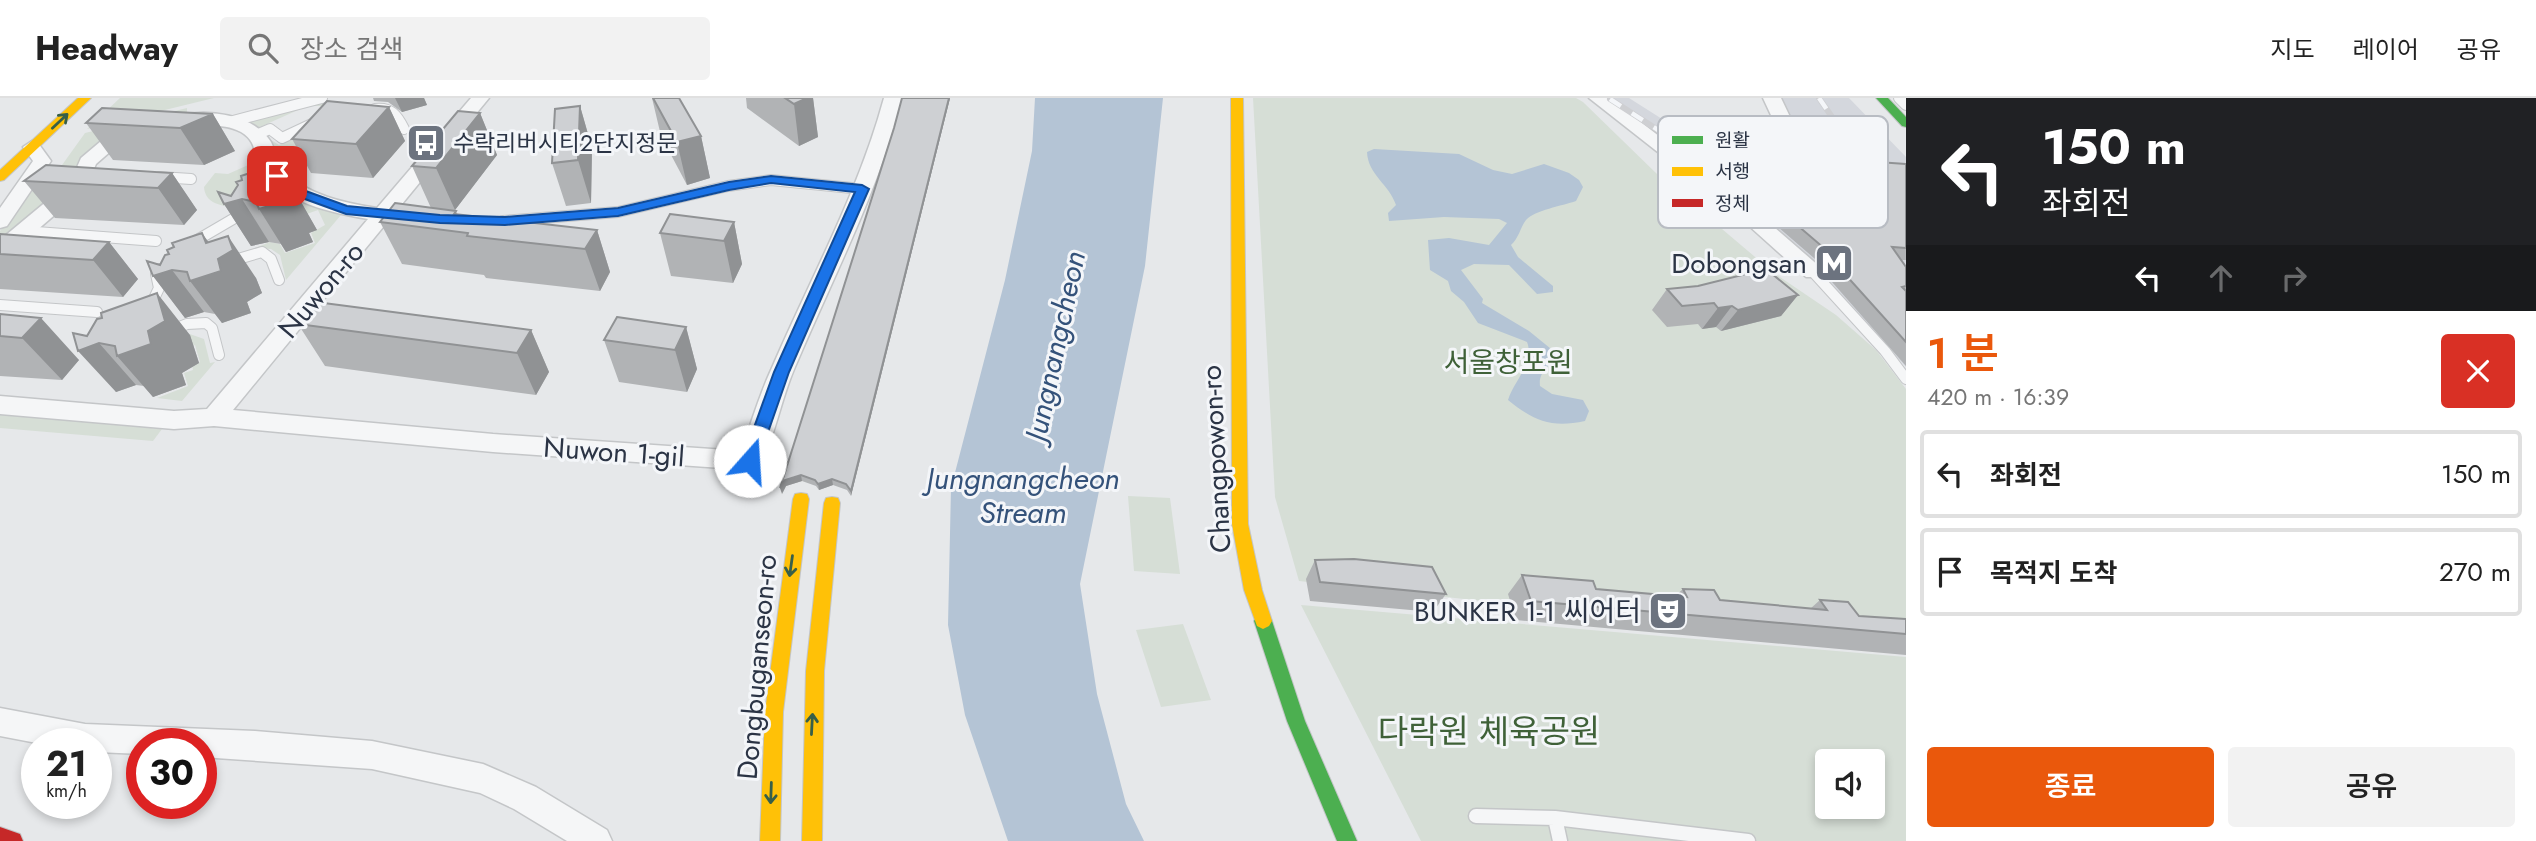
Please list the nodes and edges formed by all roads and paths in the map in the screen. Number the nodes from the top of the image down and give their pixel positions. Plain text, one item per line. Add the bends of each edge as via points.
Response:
1 (85, 98) edge
2 (322, 98) edge
3 (480, 98) edge
4 (893, 98) edge
5 (1237, 98) edge
6 (1598, 98) edge
7 (1772, 98) edge
8 (1882, 98) edge
9 (1899, 98) edge
10 (1906, 105) edge
11 (366, 112) edge
12 (1781, 116) edge
13 (167, 121) edge
14 (315, 123) edge
15 (1906, 124) edge
16 (213, 125) junction
17 (145, 127) edge
18 (270, 129) junction
19 (404, 129) dead end
20 (1658, 144) edge
21 (321, 146) edge
22 (32, 147) junction
23 (0, 177) edge
24 (151, 177) edge
25 (191, 179) dead end
26 (862, 189) junction
27 (290, 190) junction
28 (251, 214) edge
29 (389, 216) junction
30 (492, 221) edge
31 (0, 222) edge
32 (1763, 228) edge
33 (1856, 228) edge
34 (1858, 231) edge
35 (23, 232) junction
36 (156, 241) dead end
37 (183, 248) edge
38 (168, 258) edge
39 (0, 261) edge
40 (215, 267) edge
41 (1813, 272) joint
42 (279, 280) dead end
43 (170, 284) edge
44 (159, 288) junction
45 (0, 305) edge
46 (97, 312) dead end
47 (144, 322) edge
48 (156, 336) edge
49 (219, 355) dead end
50 (1906, 379) edge
51 (0, 405) edge
52 (214, 417) junction
53 (801, 499) dead end
54 (832, 503) dead end
55 (0, 722) edge
56 (1476, 816) dead end
57 (1555, 818) junction
58 (0, 837) edge
59 (13, 841) edge
60 (596, 841) edge
61 (770, 841) edge
62 (812, 841) edge
63 (1347, 841) edge
64 (1560, 841) edge
65 (1748, 841) edge

22 -> 1 main road
2 - 16 lane
3 - 29 street, Nuwon-ro
4 - 26 street, Nuwon 1-gil
5 - 63 main road, Changpowon-ro via 1240,524 1253,590 1296,722
6 - 20 street
7 - 12 street
8 - 15 main road
9 - 10 lane
11 - 19 lane via 390,109
13 - 16 street
14 - 18 lane via 282,138
16 - 18 street
17 - 35 street via 113,141 88,162 91,173
18 - 27 street via 263,145 268,167
21 - 27 lane
22 - 23 main road
22 - 31 street via 42,161
24 - 25 lane
26 - 30 lane via 771,180 618,212
26 - 52 street, Nuwon 1-gil via 781,372 750,461
27 - 29 street via 346,210
28 - 37 lane
29 - 52 street, Nuwon-ro
32 - 41 street
33 - 34 street
35 - 36 lane
35 - 39 street
38 - 44 lane via 156,274
40 - 42 lane via 248,254 266,253 272,257
41 - 50 lane
43 - 44 lane
44 - 47 lane
45 - 46 lane
48 - 49 lane via 187,324 206,323 212,328
51 - 52 street via 63,406 174,420
53 -> 61 main road, Dongbuganseon-ro via 780,662
62 -> 54 main road, Dongbuganseon-ro via 815,647
55 - 60 street via 85,738 372,755 484,779
56 - 57 lane
57 - 64 lane
57 - 65 lane
58 - 59 main road

